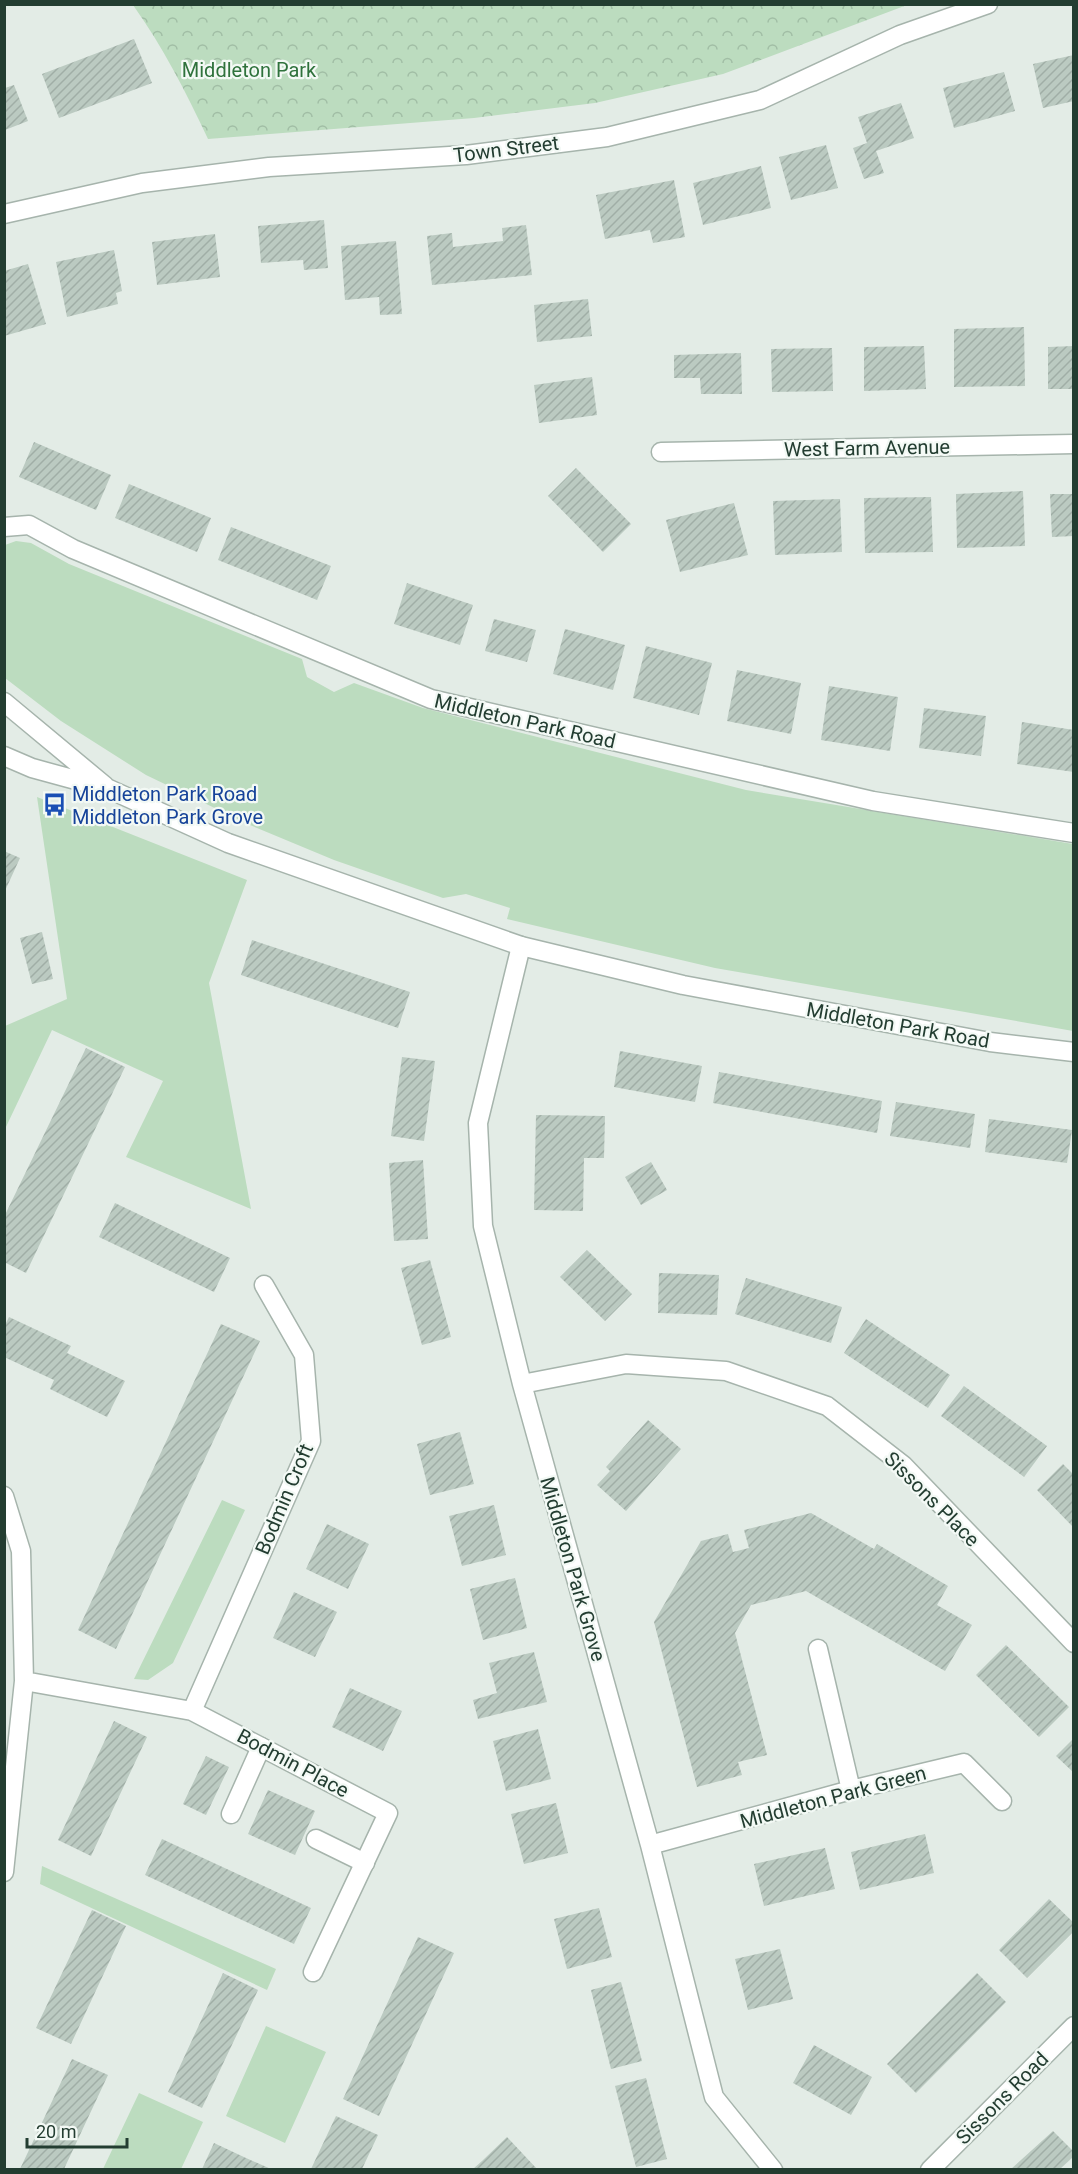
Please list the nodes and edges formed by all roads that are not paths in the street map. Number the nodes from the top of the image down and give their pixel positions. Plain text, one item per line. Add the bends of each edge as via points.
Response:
1 (988, 4) edge
2 (4, 214) edge
3 (1074, 444) edge
4 (660, 452) dead end
5 (4, 527) edge
6 (4, 702) edge
7 (4, 756) edge
8 (109, 789) junction
9 (1074, 833) edge
10 (521, 946) junction
11 (1074, 1052) edge
12 (264, 1285) dead end
13 (522, 1384) junction
14 (4, 1496) edge
15 (1074, 1643) edge
16 (818, 1649) dead end
17 (24, 1681) junction
18 (192, 1711) junction
19 (261, 1747) junction
20 (851, 1790) junction
21 (1002, 1801) dead end
22 (231, 1814) dead end
23 (8, 1823) edge
24 (316, 1839) dead end
25 (650, 1845) junction
26 (365, 1863) junction
27 (4, 1872) edge
28 (314, 1972) dead end
29 (1074, 2026) edge
30 (773, 2169) edge
31 (930, 2169) edge

1 - 2 street, Town Street via 900,35 760,100 607,137 466,155 269,167 142,183
3 - 4 street, West Farm Avenue
5 - 9 street, Middleton Park Road via 29,525 73,549 431,699 873,801
6 - 8 street, Middleton Park Road
7 - 8 street, Middleton Park Road via 32,768
8 - 10 street, Middleton Park Road via 228,843
10 - 11 street, Middleton Park Road via 683,985 990,1042
10 - 13 street, Middleton Park Grove via 478,1123 483,1226
12 - 18 street, Bodmin Croft via 304,1355 311,1441
13 - 15 street, Sissons Place via 626,1364 726,1371 827,1406 903,1465
13 - 25 street, Middleton Park Grove
14 - 17 street via 21,1551
16 - 20 street
17 - 18 street, Bodmin Place
17 - 23 street
18 - 19 street, Bodmin Place
19 - 22 street
19 - 26 street, Bodmin Place via 388,1813
20 - 21 street, Middleton Park Green via 964,1763
20 - 25 street, Middleton Park Green
23 - 27 street
24 - 26 street
25 - 30 street, Middleton Park Grove via 714,2097
26 - 28 street, Bodmin Place
29 - 31 street, Sissons Road

